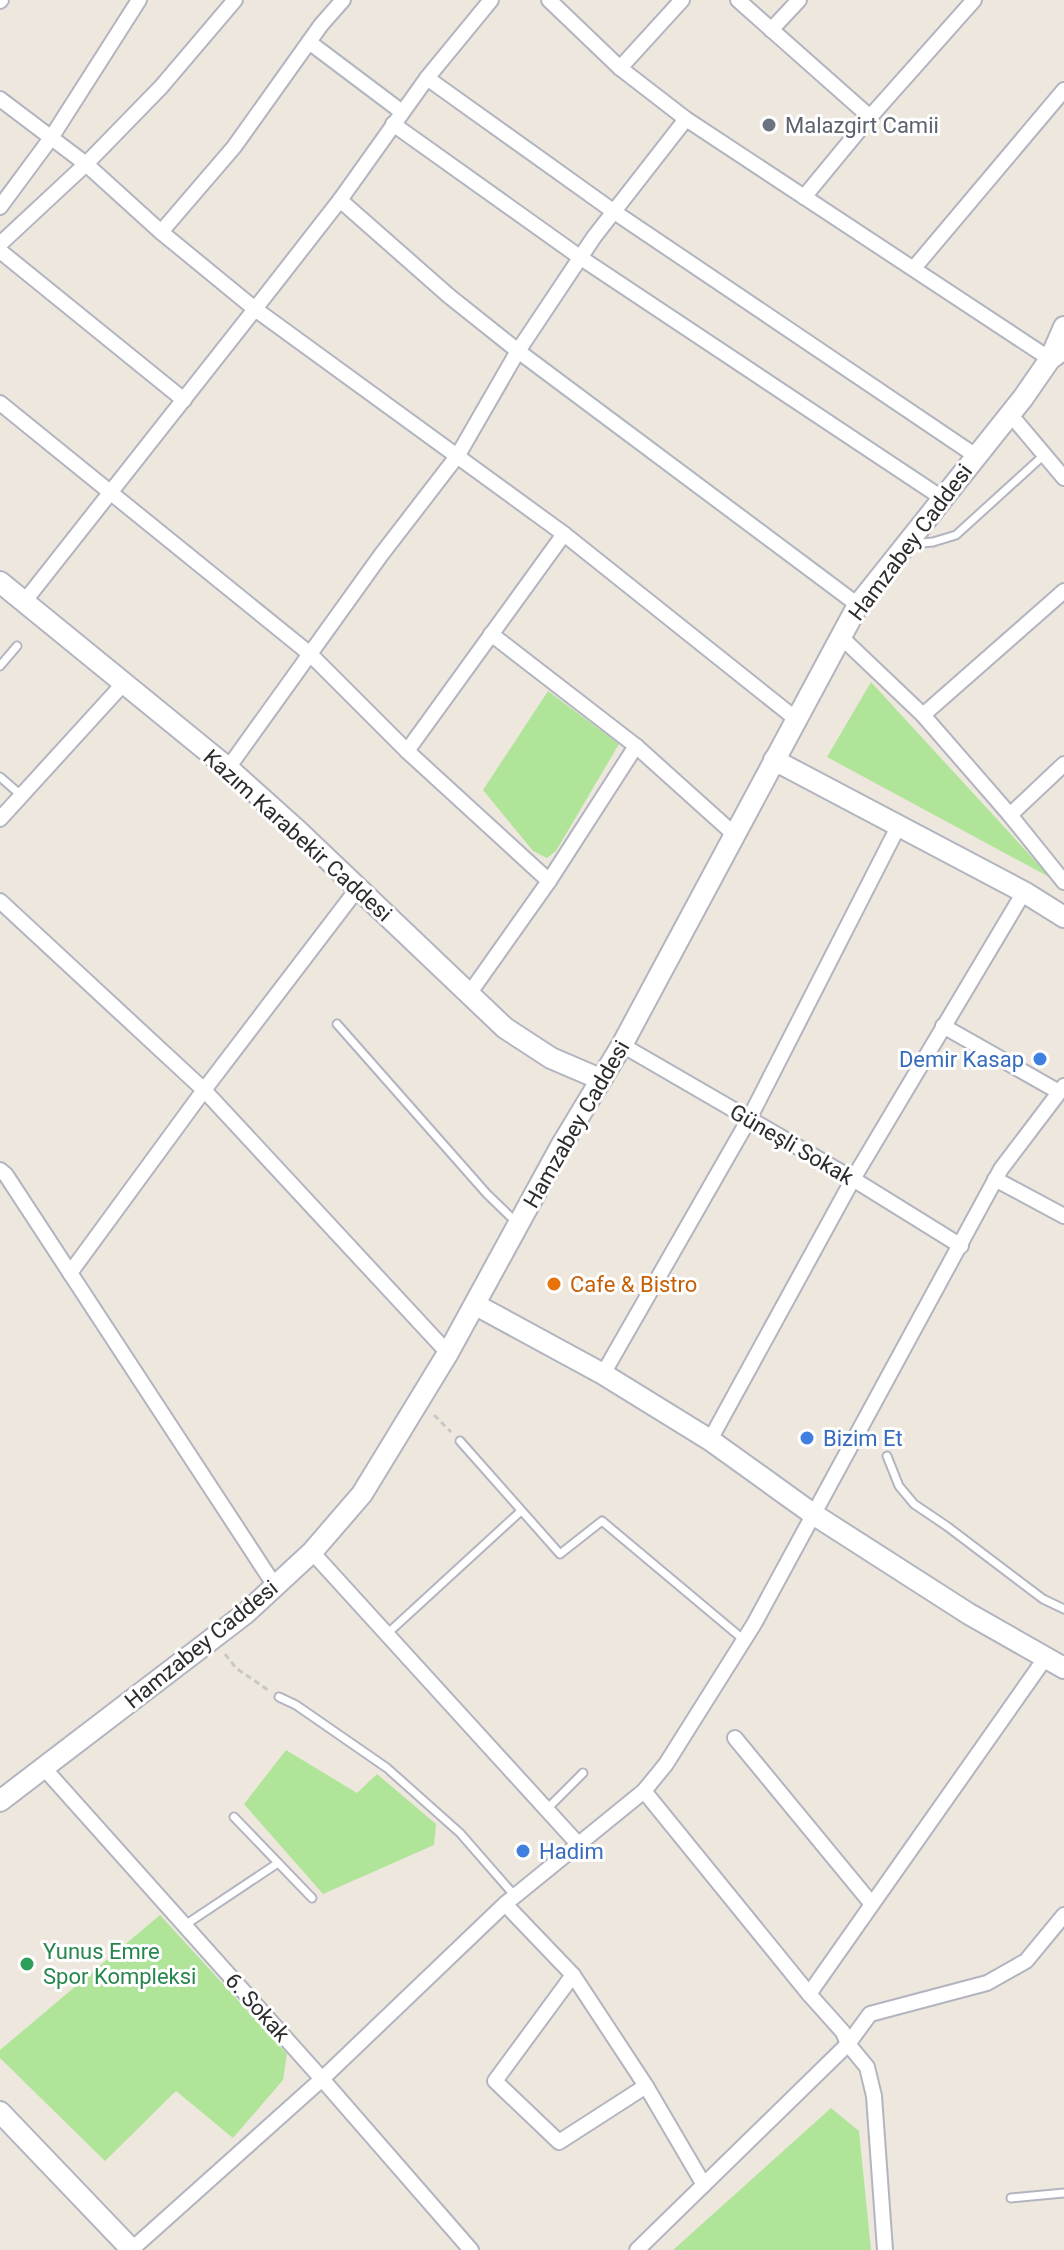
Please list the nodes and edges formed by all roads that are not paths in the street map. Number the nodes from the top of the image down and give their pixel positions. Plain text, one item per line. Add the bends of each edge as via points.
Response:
1 (139, 0) edge
2 (235, 0) edge
3 (343, 0) edge
4 (491, 0) edge
5 (549, 0) edge
6 (682, 0) edge
7 (738, 0) edge
8 (799, 0) edge
9 (974, 0) edge
10 (771, 30) junction
11 (309, 42) junction
12 (620, 68) junction
13 (427, 78) junction
14 (1064, 90) edge
15 (0, 99) edge
16 (870, 117) junction
17 (398, 118) junction
18 (686, 119) junction
19 (51, 138) junction
20 (86, 164) junction
21 (804, 197) junction
22 (340, 200) junction
23 (0, 207) edge
24 (613, 211) junction
25 (161, 232) junction
26 (0, 244) edge
27 (0, 251) edge
28 (581, 258) junction
29 (914, 268) junction
30 (255, 309) junction
31 (1064, 327) edge
32 (518, 351) junction
33 (1057, 354) edge
34 (184, 400) junction
35 (0, 403) edge
36 (1010, 414) junction
37 (458, 455) junction
38 (1044, 455) junction
39 (976, 456) junction
40 (1064, 478) edge
41 (109, 493) junction
42 (942, 498) junction
43 (564, 534) junction
44 (905, 545) junction
45 (0, 582) edge
46 (1064, 591) edge
47 (24, 602) junction
48 (858, 605) junction
49 (491, 634) junction
50 (840, 636) junction
51 (17, 646) dead end
52 (310, 654) junction
53 (0, 666) edge
54 (124, 683) junction
55 (923, 715) junction
56 (796, 719) junction
57 (636, 746) junction
58 (407, 751) junction
59 (774, 760) junction
60 (1064, 764) edge
61 (228, 768) junction
62 (0, 777) edge
63 (22, 796) junction
64 (1010, 815) junction
65 (0, 819) edge
66 (898, 827) junction
67 (735, 835) junction
68 (549, 881) junction
69 (1064, 882) edge
70 (358, 888) junction
71 (1024, 892) junction
72 (0, 901) edge
73 (1064, 917) edge
74 (469, 994) junction
75 (337, 1024) dead end
76 (943, 1026) junction
77 (622, 1045) junction
78 (600, 1079) junction
79 (1061, 1089) edge
80 (204, 1090) junction
81 (749, 1119) junction
82 (0, 1170) edge
83 (853, 1179) junction
84 (995, 1179) junction
85 (1064, 1216) edge
86 (519, 1224) junction
87 (961, 1246) junction
88 (70, 1273) junction
89 (476, 1305) junction
90 (448, 1353) junction
91 (603, 1374) junction
92 (710, 1440) junction
93 (460, 1441) road end
94 (887, 1456) dead end
95 (521, 1511) junction
96 (813, 1514) junction
97 (312, 1552) junction
98 (275, 1586) junction
99 (1064, 1609) edge
100 (388, 1633) junction
101 (744, 1640) junction
102 (1046, 1657) junction
103 (1064, 1668) edge
104 (279, 1697) road end
105 (735, 1738) dead end
106 (43, 1767) junction
107 (583, 1773) dead end
108 (644, 1791) junction
109 (0, 1799) edge
110 (547, 1809) junction
111 (234, 1817) dead end
112 (579, 1845) junction
113 (278, 1863) junction
114 (312, 1898) dead end
115 (510, 1900) junction
116 (871, 1903) junction
117 (1064, 1915) edge
118 (185, 1925) junction
119 (573, 1975) junction
120 (809, 1994) junction
121 (848, 2044) junction
122 (322, 2079) junction
123 (646, 2086) junction
124 (0, 2112) edge
125 (704, 2185) junction
126 (1064, 2193) edge
127 (1011, 2198) dead end
128 (131, 2250) edge
129 (471, 2250) edge
130 (637, 2250) edge
131 (885, 2250) edge

1 - 19 street
2 - 20 street
3 - 11 street
4 - 13 street
5 - 12 street
6 - 12 street
7 - 10 street
8 - 10 street
9 - 16 street
10 - 16 street
11 - 17 street
11 - 25 street via 234,147
12 - 18 street
13 - 17 street
13 - 24 street
14 - 29 street
15 - 19 street
16 - 21 street
17 - 22 street
17 - 28 street
18 - 21 street
18 - 24 street
19 - 20 street
19 - 23 street
20 - 25 street
20 - 26 street
21 - 29 street
22 - 30 street
22 - 32 street
24 - 28 street
24 - 39 street
25 - 30 street
27 - 34 street
28 - 32 street
28 - 42 street
29 - 33 street
30 - 34 street
30 - 37 street
31 - 33 street, Hamzabey Caddesi
32 - 37 street
32 - 48 street
33 - 36 street, Hamzabey Caddesi
34 - 41 street
35 - 41 street
36 - 38 street
36 - 39 street, Hamzabey Caddesi
37 - 43 street
37 - 52 street
38 - 40 street
38 - 44 lane via 956,535
39 - 42 street, Hamzabey Caddesi
41 - 47 street
41 - 52 street
42 - 44 street, Hamzabey Caddesi
43 - 49 street
43 - 56 street
44 - 48 street, Hamzabey Caddesi
45 - 47 street, Kazım Karabekir Caddesi
46 - 55 street
47 - 54 street, Kazım Karabekir Caddesi
48 - 50 street, Hamzabey Caddesi
49 - 57 street
49 - 58 street
50 - 55 street
50 - 56 street, Hamzabey Caddesi
51 - 53 lane
52 - 58 street
52 - 61 street
54 - 61 street, Kazım Karabekir Caddesi
54 - 63 street
55 - 64 street
56 - 59 street, Hamzabey Caddesi
57 - 67 street
57 - 68 street
58 - 68 street
59 - 66 street
59 - 67 street, Hamzabey Caddesi
60 - 64 street
61 - 70 street, Kazım Karabekir Caddesi
62 - 63 lane
63 - 65 street
64 - 69 street
66 - 71 street
66 - 81 street
67 - 77 street, Hamzabey Caddesi
68 - 74 street
70 - 74 street, Kazım Karabekir Caddesi
70 - 80 street
71 - 73 street
71 - 76 street
72 - 80 street
74 - 78 street, Kazım Karabekir Caddesi via 505,1028 551,1058
75 - 86 lane
76 - 79 street
76 - 83 street
77 - 78 street, Hamzabey Caddesi
77 - 81 street, Güneşli Sokak
78 - 86 street, Hamzabey Caddesi
79 - 84 street
80 - 88 street
80 - 90 street
81 - 83 street, Güneşli Sokak
81 - 91 street
82 - 88 street
83 - 87 street, Güneşli Sokak
83 - 92 street
84 - 85 street
84 - 87 street
86 - 89 street, Hamzabey Caddesi
87 - 96 street
88 - 98 street
89 - 90 street, Hamzabey Caddesi
89 - 91 street
90 - 97 street, Hamzabey Caddesi via 362,1494
91 - 92 street
92 - 96 street
93 - 95 lane
94 - 99 lane via 899,1486 914,1504
95 - 100 lane
95 - 101 lane via 560,1554 602,1521
96 - 101 street
96 - 102 street
97 - 98 street, Hamzabey Caddesi
97 - 100 street
98 - 106 street, Hamzabey Caddesi
100 - 110 street
101 - 108 street
102 - 103 street
102 - 116 street
104 - 115 lane via 387,1768 460,1833
105 - 116 street
106 - 109 street, Hamzabey Caddesi
106 - 118 street, 6. Sokak
107 - 110 lane
108 - 112 street
108 - 120 street
110 - 112 street
111 - 113 lane
112 - 115 street
113 - 114 lane
113 - 118 lane
115 - 119 street
115 - 122 street
116 - 120 street
117 - 121 street via 1026,1961 987,1983 870,2014
118 - 122 street, 6. Sokak
119 - 123 street
119 - 123 street via 495,2081 559,2142
120 - 121 street
121 - 125 street
121 - 131 street via 867,2067 874,2096
122 - 128 street
122 - 129 street, 6. Sokak
123 - 125 street
124 - 128 street
125 - 130 street
126 - 127 lane

